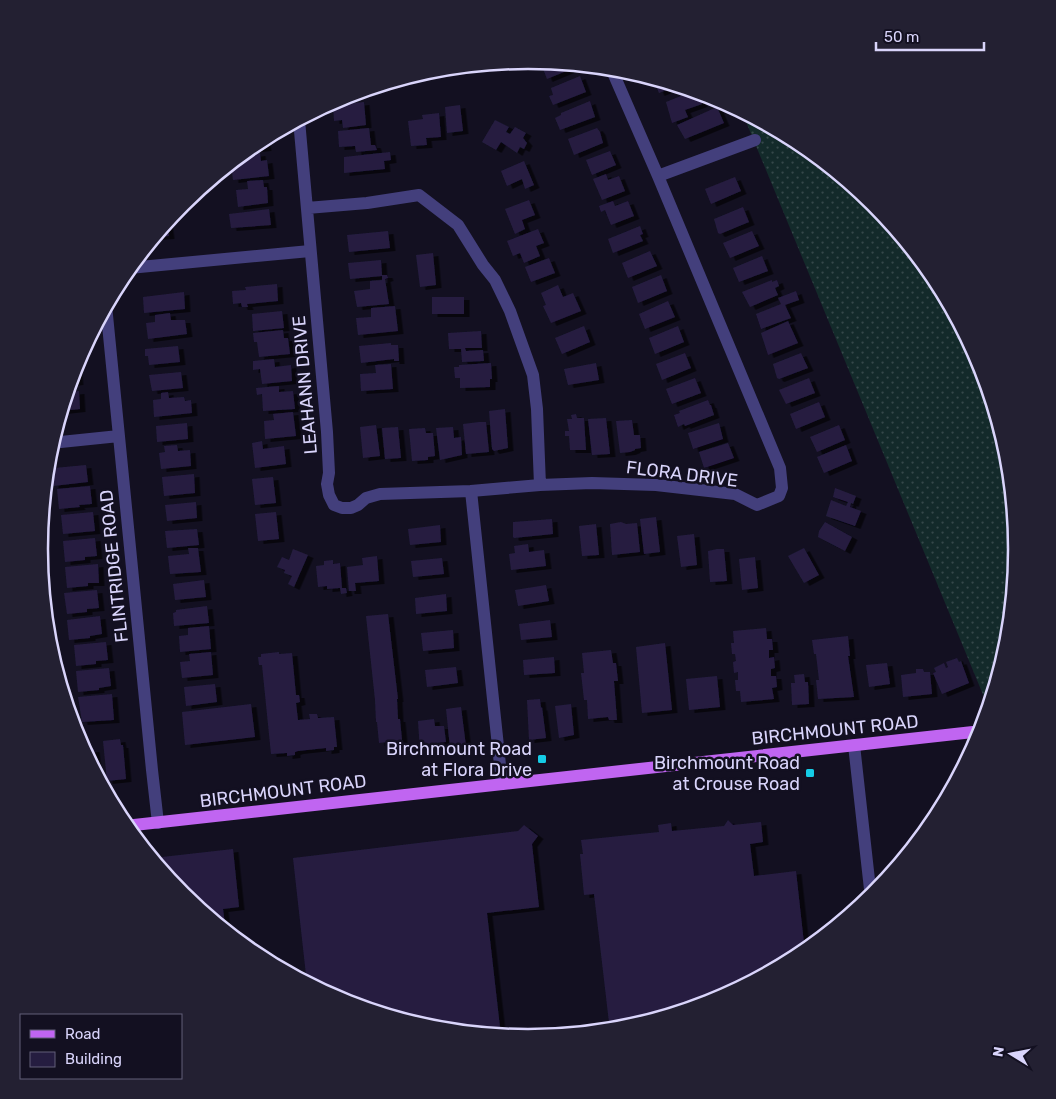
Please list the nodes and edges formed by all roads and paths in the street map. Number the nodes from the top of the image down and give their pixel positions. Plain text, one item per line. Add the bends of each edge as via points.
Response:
1 (614, 77) edge
2 (300, 127) edge
3 (755, 140) dead end
4 (658, 176) junction
5 (307, 208) junction
6 (310, 251) junction
7 (140, 267) edge
8 (107, 318) edge
9 (119, 436) junction
10 (60, 442) edge
11 (540, 485) junction
12 (472, 491) junction
13 (973, 731) edge
14 (854, 745) junction
15 (502, 784) junction
16 (158, 823) junction
17 (135, 825) edge
18 (870, 887) edge

1 - 4 street, FLORA DRIVE
2 - 5 street, LEAHANN DRIVE
3 - 4 street
4 - 11 street, FLORA DRIVE via 780,468 782,488 779,496 757,505 735,494 656,485
5 - 6 street, LEAHANN DRIVE
5 - 11 street via 419,194 458,224 495,280 533,375
6 - 7 street
6 - 12 street, LEAHANN DRIVE via 327,432 327,484 334,505 351,508 380,494
8 - 9 street, FLINTRIDGE ROAD
9 - 10 street
9 - 16 street, FLINTRIDGE ROAD
11 - 12 street, FLORA DRIVE
12 - 15 street
13 - 14 main road, BIRCHMOUNT ROAD
14 - 15 main road, BIRCHMOUNT ROAD
14 - 18 street
15 - 16 main road, BIRCHMOUNT ROAD
16 - 17 main road, BIRCHMOUNT ROAD

